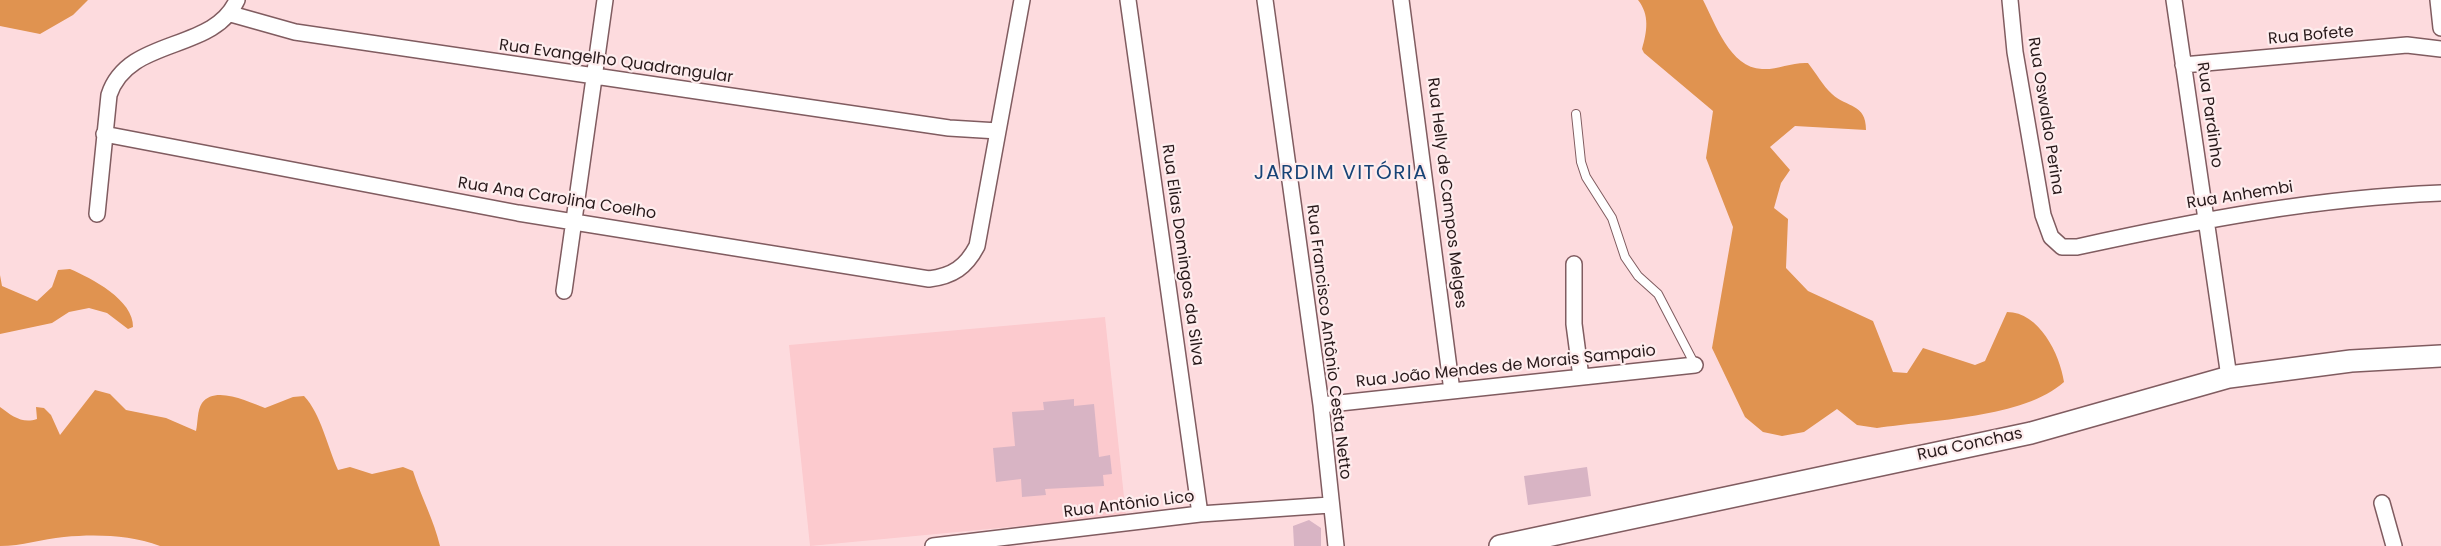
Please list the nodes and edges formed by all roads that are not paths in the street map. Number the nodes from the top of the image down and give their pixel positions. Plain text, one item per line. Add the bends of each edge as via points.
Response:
1 (604, 0) edge
2 (1022, 0) edge
3 (1128, 0) edge
4 (1264, 0) edge
5 (1401, 0) edge
6 (2010, 0) edge
7 (2174, 0) edge
8 (2438, 0) edge
9 (234, 7) edge
10 (2441, 28) edge
11 (2441, 49) edge
12 (2183, 65) junction
13 (594, 77) junction
14 (1576, 114) dead end
15 (998, 130) junction
16 (104, 134) junction
17 (2441, 194) edge
18 (97, 214) dead end
19 (2206, 219) junction
20 (573, 222) junction
21 (2051, 237) joint
22 (1574, 264) dead end
23 (564, 291) dead end
24 (2441, 356) edge
25 (1695, 365) joint
26 (2229, 377) junction
27 (1581, 378) junction
28 (1452, 391) junction
29 (1321, 405) junction
30 (2382, 503) dead end
31 (1330, 505) junction
32 (1200, 514) junction
33 (933, 546) edge
34 (1336, 546) edge
35 (1500, 546) edge
36 (2394, 546) edge

1 - 13 street
2 - 15 street, Rua Ana Carolina Coelho
3 - 32 street, Rua Elias Domingos da Silva
4 - 29 street, Rua Francisco Antônio Cesta Netto
5 - 28 street, Rua Helly de Campos Melges
6 - 21 street, Rua Oswaldo Perina via 2034,166
7 - 12 street, Rua Pardinho
8 - 10 street
9 - 13 street, Rua Evangelho Quadrangular via 295,32
9 - 16 street via 194,37 138,58 120,73 109,95
11 - 12 street, Rua Bofete via 2407,45
12 - 19 street, Rua Pardinho
13 - 15 street, Rua Evangelho Quadrangular via 950,128
13 - 20 street
14 - 25 lane via 1586,177 1612,218 1625,257 1658,294
15 - 20 street, Rua Ana Carolina Coelho via 977,246 970,260 945,277 930,279
16 - 18 street
16 - 20 street, Rua Ana Carolina Coelho
17 - 19 street, Rua Anhembi via 2321,202
19 - 21 street, Rua Anhembi via 2069,248
19 - 26 street, Rua Pardinho
20 - 23 street
22 - 27 street via 1574,324
24 - 26 main road, Rua Conchas via 2351,361
25 - 27 street, Rua João Mendes de Morais Sampaio
26 - 35 main road, Rua Conchas via 2031,433
27 - 28 street, Rua João Mendes de Morais Sampaio
28 - 29 street, Rua João Mendes de Morais Sampaio
29 - 31 street, Rua Francisco Antônio Cesta Netto
30 - 36 street
31 - 32 street, Rua Antônio Lico
31 - 34 street, Rua Francisco Antônio Cesta Netto
32 - 33 street, Rua Antônio Lico

